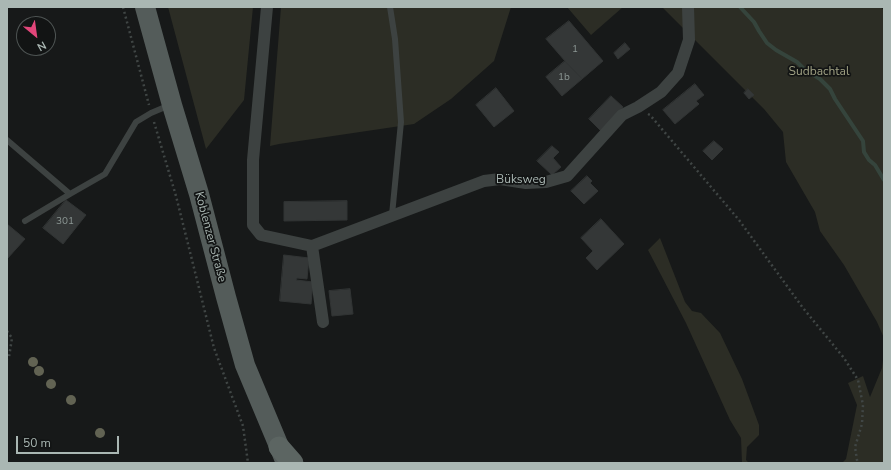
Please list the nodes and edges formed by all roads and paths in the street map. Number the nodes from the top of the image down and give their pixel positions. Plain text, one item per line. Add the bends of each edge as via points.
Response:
1 (124, 7) edge
2 (145, 7) edge
3 (268, 7) edge
4 (390, 7) edge
5 (688, 7) edge
6 (172, 105) junction
7 (638, 107) junction
8 (151, 113) junction
9 (7, 140) edge
10 (70, 194) junction
11 (392, 215) junction
12 (26, 221) dead end
13 (312, 246) junction
14 (322, 322) dead end
15 (7, 331) edge
16 (7, 359) edge
17 (283, 455) edge
18 (248, 463) edge
19 (293, 463) edge
20 (858, 463) edge

1 - 8 path
2 - 6 main road, Koblenzer Straße
3 - 13 street via 253,160 253,225 261,235
4 - 11 lane via 401,122
5 - 7 street, Büksweg via 689,40 678,73 661,92
6 - 8 lane
6 - 17 main road, Koblenzer Straße via 245,365
7 - 11 street, Büksweg via 622,115 567,176 546,182 526,183 500,179 484,181
7 - 20 path via 650,115 739,220 858,380 863,405 862,424 856,447
8 - 10 lane via 136,122 105,174
8 - 18 path via 176,196 214,348 243,426
9 - 10 lane
10 - 12 lane
11 - 13 street, Büksweg
13 - 14 street
15 - 16 path via 12,338
17 - 19 highway

